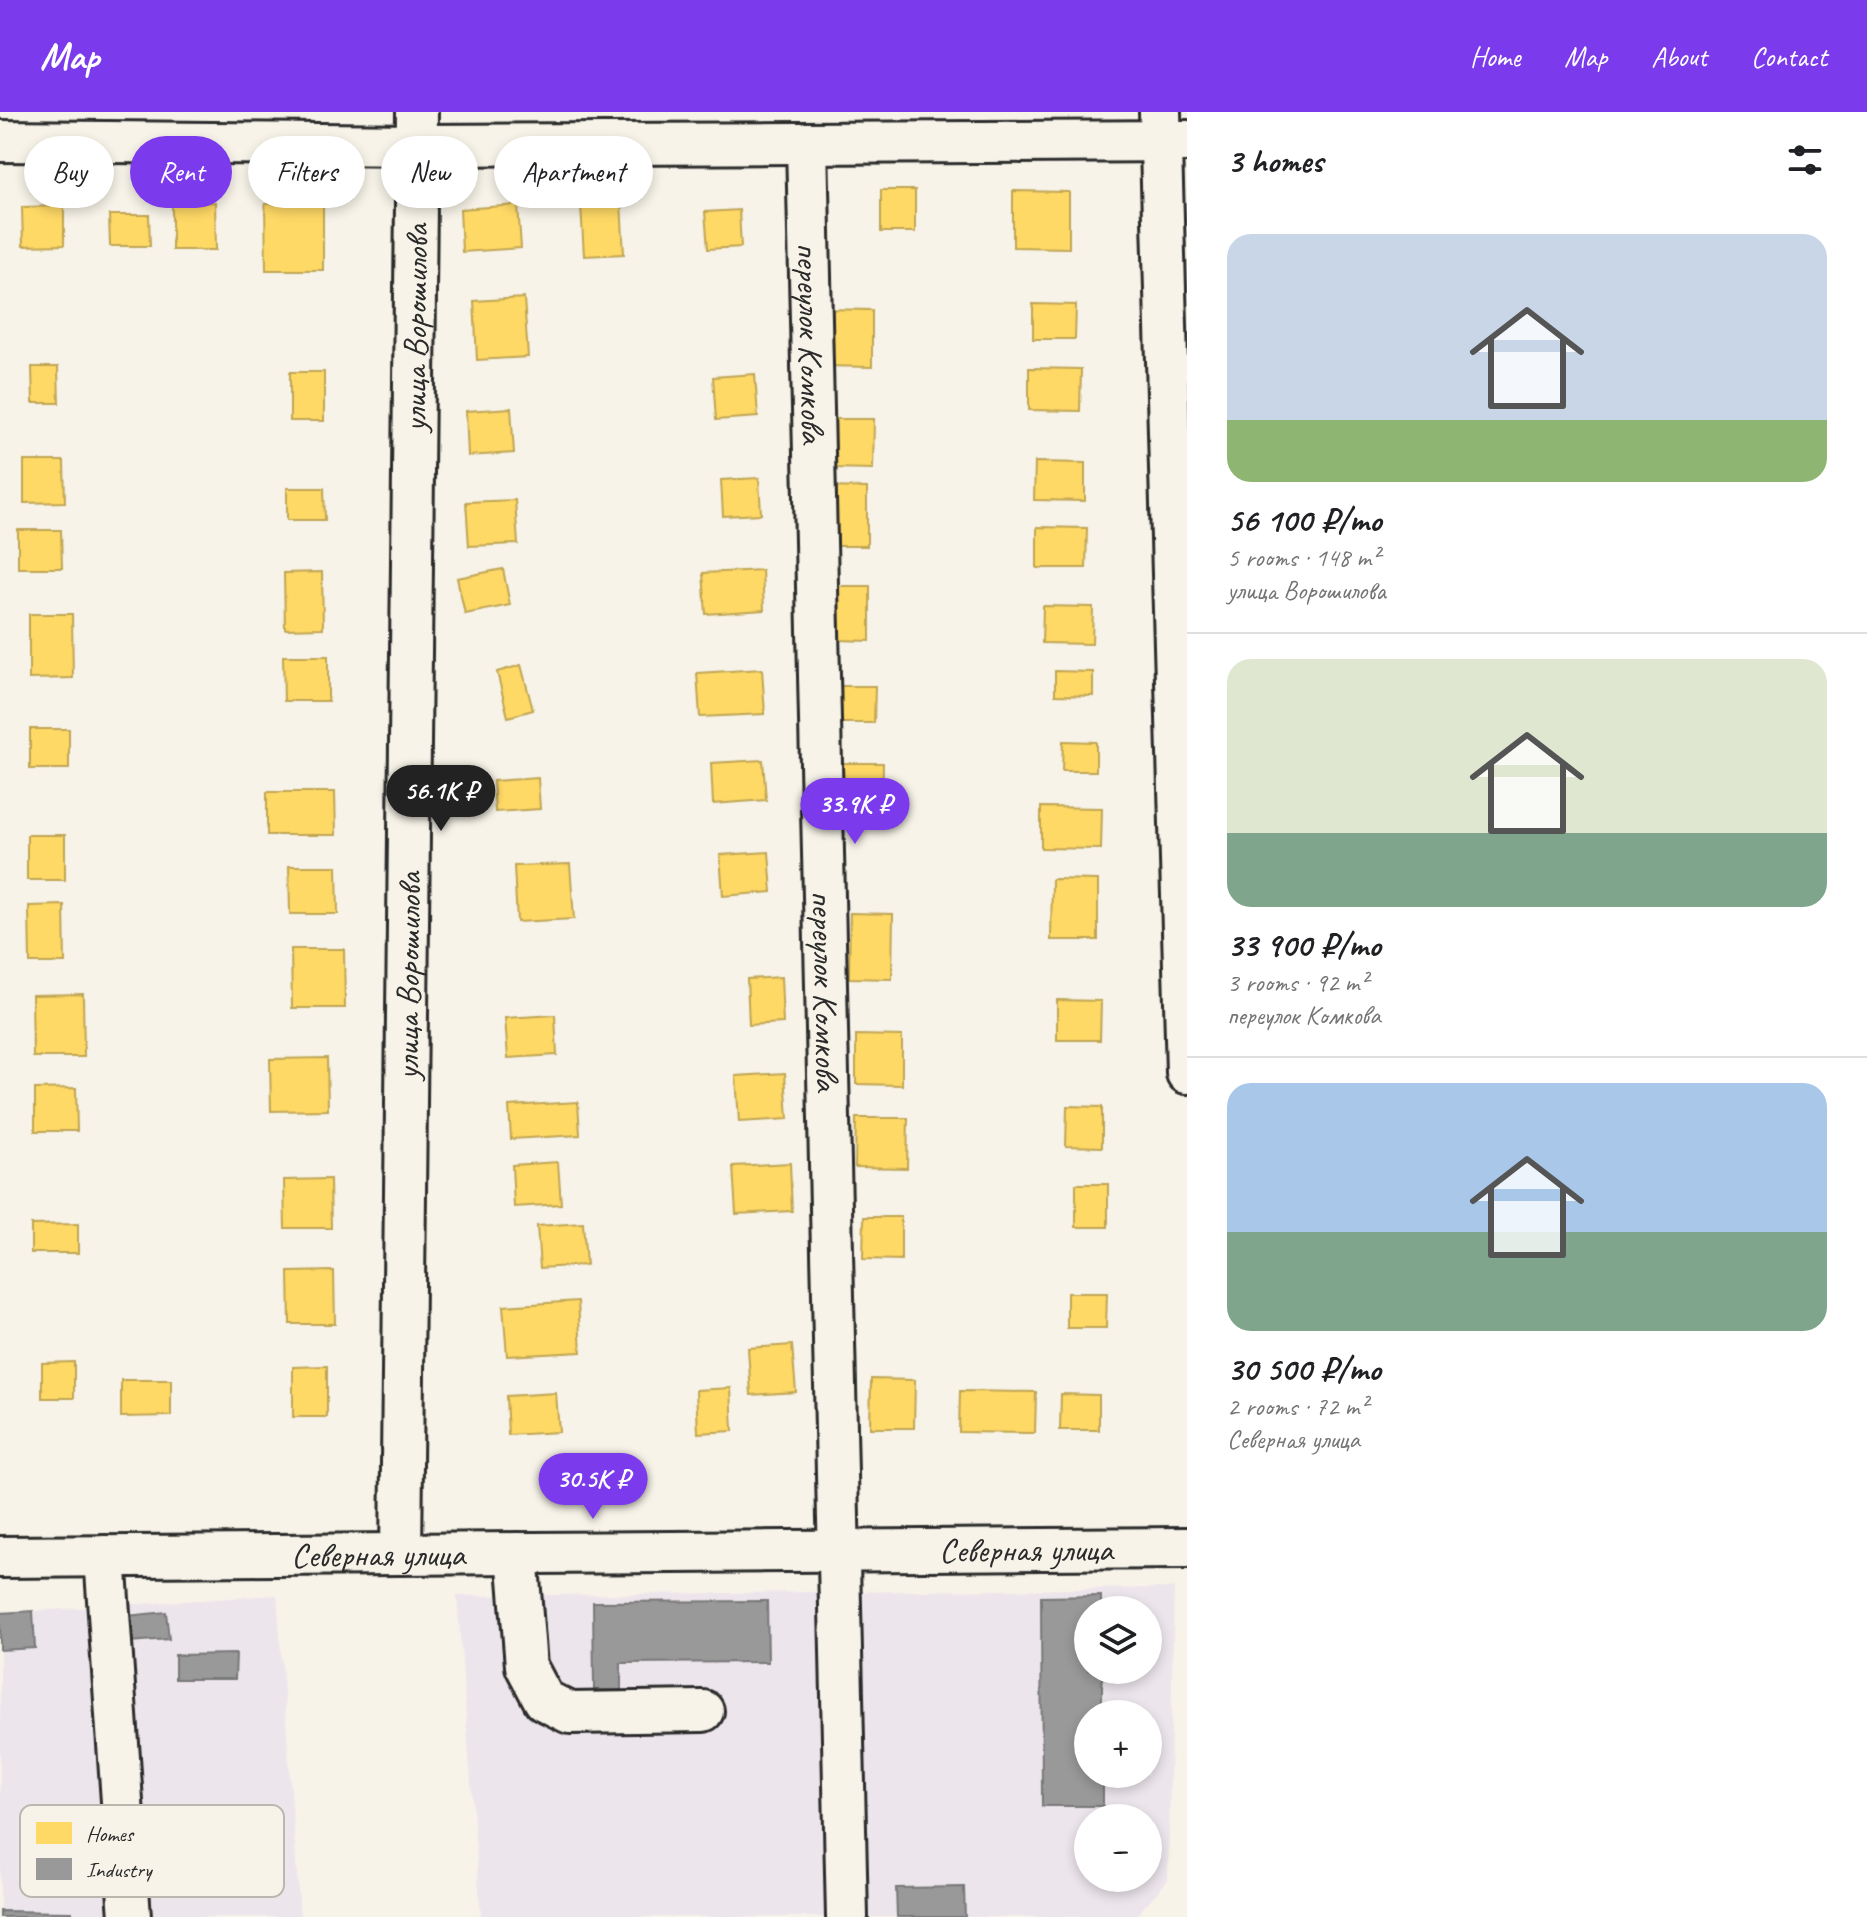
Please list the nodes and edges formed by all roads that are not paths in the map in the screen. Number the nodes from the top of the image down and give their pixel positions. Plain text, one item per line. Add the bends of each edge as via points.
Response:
1 (417, 128) edge
2 (593, 128) edge
3 (1169, 131) edge
4 (0, 141) edge
5 (807, 143) junction
6 (1187, 1073) edge
7 (1187, 1548) edge
8 (840, 1551) junction
9 (517, 1553) junction
10 (401, 1554) junction
11 (105, 1556) junction
12 (0, 1557) edge
13 (703, 1711) dead end
14 (122, 1805) edge
15 (129, 1897) edge
16 (130, 1917) edge
17 (847, 1917) edge

1 - 2 street
1 - 4 street
1 - 10 street, улица Ворошилова
2 - 5 street
3 - 5 street
3 - 6 street
5 - 8 street, переулок Комкова
7 - 8 street, Северная улица
8 - 9 street, Северная улица
8 - 17 street, переулок Комкова
9 - 10 street, Северная улица
9 - 13 street via 526,1666 544,1700 570,1713
10 - 11 street, Северная улица
11 - 12 street, Северная улица
11 - 14 street
15 - 16 street

